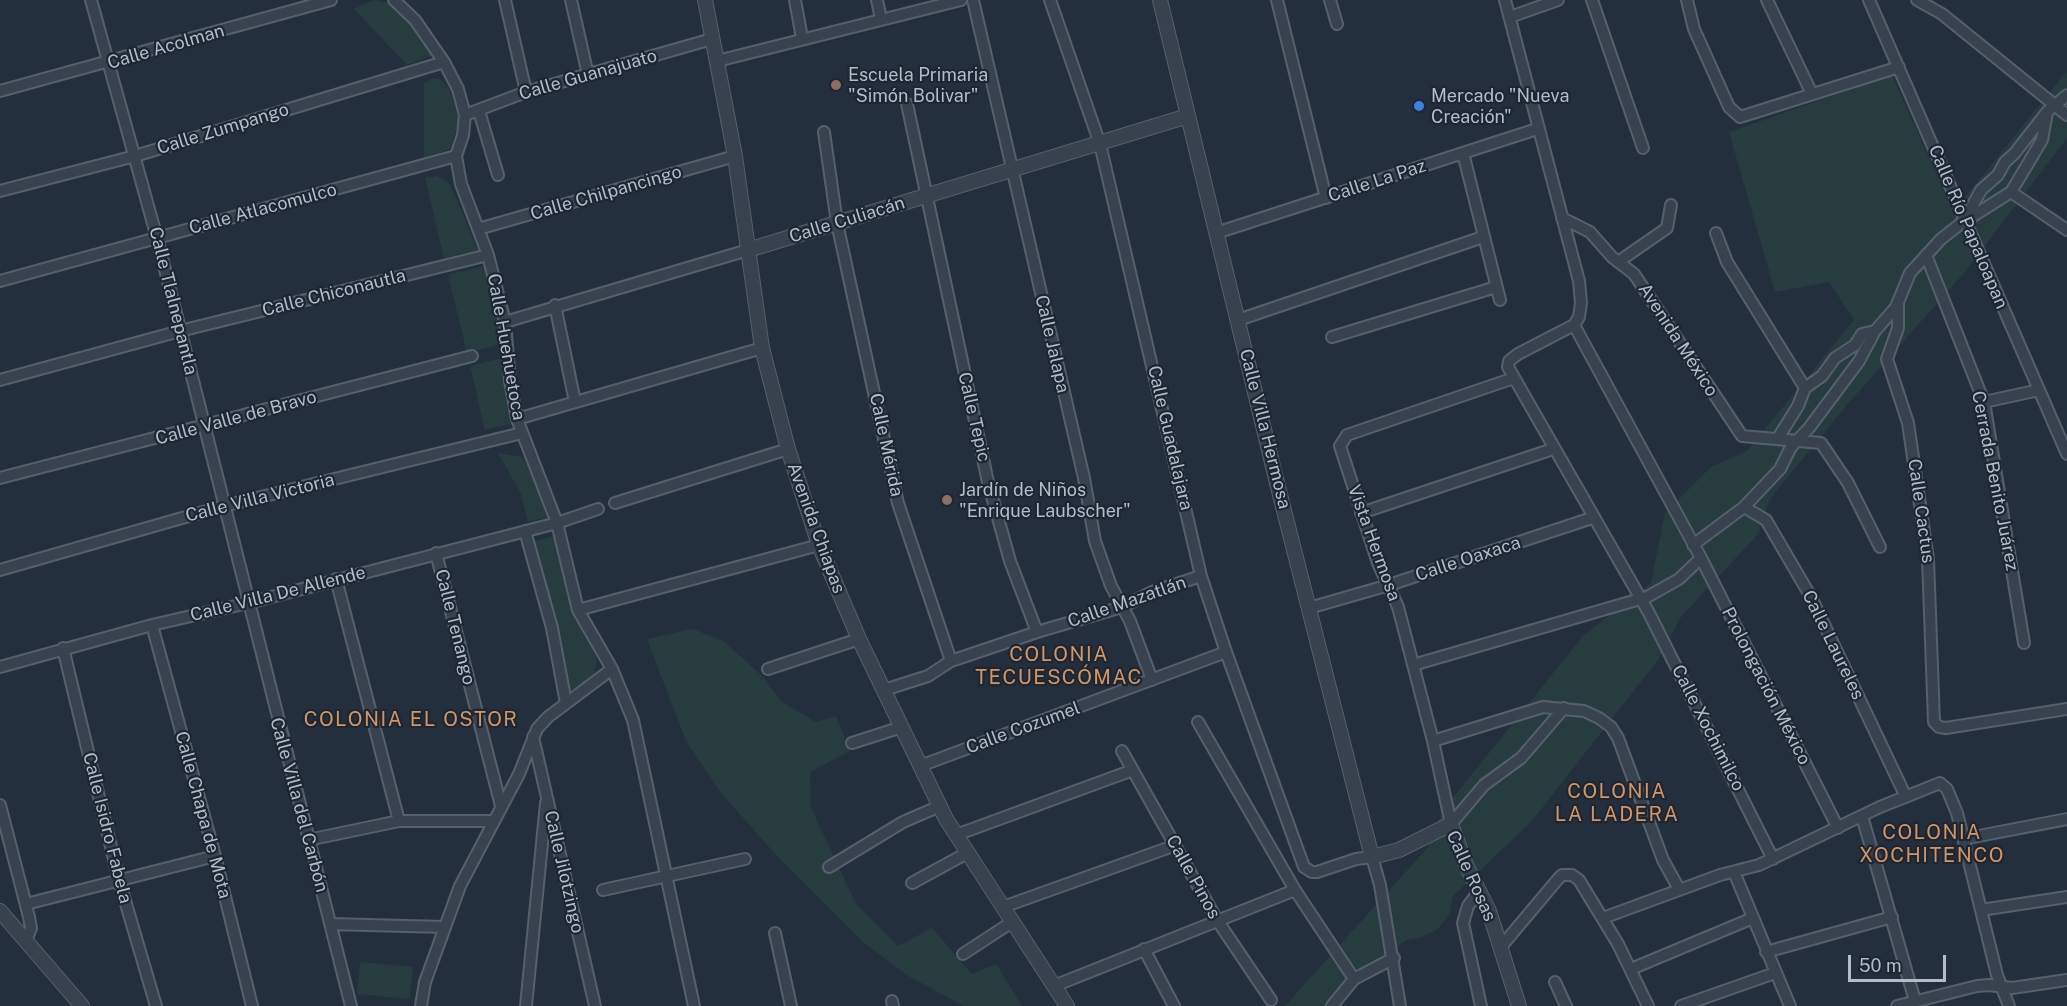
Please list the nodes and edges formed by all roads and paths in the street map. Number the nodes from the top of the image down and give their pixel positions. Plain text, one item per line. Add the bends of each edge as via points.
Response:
1 (91, 0) edge
2 (331, 0) edge
3 (394, 0) edge
4 (505, 0) edge
5 (571, 0) edge
6 (705, 0) edge
7 (795, 0) edge
8 (877, 0) edge
9 (961, 0) edge
10 (972, 0) edge
11 (1050, 0) edge
12 (1160, 0) edge
13 (1277, 0) edge
14 (1330, 0) edge
15 (1505, 0) edge
16 (1558, 0) edge
17 (1592, 0) edge
18 (1687, 0) edge
19 (1767, 0) edge
20 (1869, 0) edge
21 (1917, 0) edge
22 (1510, 17) junction
23 (881, 19) junction
24 (1337, 24) dead end
25 (802, 38) junction
26 (712, 39) junction
27 (717, 61) junction
28 (444, 62) junction
29 (108, 63) junction
30 (1899, 67) junction
31 (588, 75) junction
32 (0, 91) edge
33 (526, 92) junction
34 (1812, 94) junction
35 (2067, 95) edge
36 (907, 104) dead end
37 (2051, 108) junction
38 (478, 111) junction
39 (465, 115) junction
40 (2067, 115) edge
41 (1188, 116) junction
42 (1537, 129) junction
43 (824, 132) dead end
44 (1100, 144) junction
45 (1643, 148) dead end
46 (1462, 153) junction
47 (135, 156) junction
48 (456, 156) junction
49 (735, 156) junction
50 (1012, 170) junction
51 (498, 175) dead end
52 (0, 191) edge
53 (2011, 192) junction
54 (925, 197) junction
55 (1326, 198) junction
56 (1671, 205) dead end
57 (1562, 218) junction
58 (1964, 221) junction
59 (837, 223) junction
60 (478, 229) junction
61 (2067, 230) edge
62 (1216, 233) junction
63 (1716, 233) dead end
64 (1483, 237) junction
65 (157, 238) junction
66 (748, 250) junction
67 (488, 255) junction
68 (1926, 255) junction
69 (1618, 262) junction
70 (0, 280) edge
71 (1496, 286) junction
72 (1500, 300) dead end
73 (1898, 302) junction
74 (555, 305) junction
75 (1238, 320) junction
76 (505, 322) junction
77 (1574, 325) junction
78 (180, 331) junction
79 (1875, 331) junction
80 (1332, 337) dead end
81 (762, 348) junction
82 (472, 356) dead end
83 (1514, 378) junction
84 (0, 380) edge
85 (1805, 388) junction
86 (2039, 390) junction
87 (575, 402) junction
88 (1984, 402) junction
89 (517, 419) junction
90 (204, 427) junction
91 (522, 434) junction
92 (1778, 438) junction
93 (1797, 439) junction
94 (2066, 447) edge
95 (788, 449) junction
96 (1553, 449) junction
97 (0, 478) edge
98 (615, 503) dead end
99 (224, 506) junction
100 (1744, 507) junction
101 (598, 509) dead end
102 (1361, 513) junction
103 (1592, 518) junction
104 (557, 523) junction
105 (525, 531) junction
106 (819, 545) junction
107 (1693, 545) junction
108 (1880, 547) dead end
109 (436, 553) junction
110 (1701, 558) junction
111 (0, 570) edge
112 (1201, 576) junction
113 (336, 579) junction
114 (1389, 585) junction
115 (1641, 599) junction
116 (248, 603) junction
117 (1122, 607) junction
118 (1309, 608) junction
119 (578, 610) junction
120 (152, 625) junction
121 (1037, 632) junction
122 (859, 639) junction
123 (2025, 643) dead end
124 (63, 648) junction
125 (1226, 652) junction
126 (951, 662) junction
127 (1413, 665) junction
128 (0, 667) edge
129 (612, 669) junction
130 (768, 669) dead end
131 (1152, 680) junction
132 (884, 690) junction
133 (566, 703) junction
134 (1564, 708) junction
135 (2067, 709) edge
136 (1198, 722) dead end
137 (902, 726) junction
138 (533, 737) junction
139 (1433, 741) junction
140 (852, 743) dead end
141 (1122, 751) dead end
142 (921, 766) junction
143 (1133, 770) junction
144 (519, 774) junction
145 (544, 775) junction
146 (546, 794) junction
147 (1906, 797) junction
148 (0, 805) edge
149 (501, 806) junction
150 (940, 806) junction
151 (1862, 816) junction
152 (2067, 819) edge
153 (399, 821) junction
154 (493, 821) junction
155 (1451, 824) junction
156 (1838, 828) junction
157 (956, 835) junction
158 (1963, 839) junction
159 (308, 840) junction
160 (1176, 845) junction
161 (967, 853) junction
162 (215, 856) junction
163 (1372, 857) junction
164 (745, 859) dead end
165 (1773, 859) junction
166 (829, 867) dead end
167 (1734, 872) junction
168 (666, 876) junction
169 (119, 880) junction
170 (912, 882) dead end
171 (1679, 889) junction
172 (603, 890) dead end
173 (1295, 890) junction
174 (1479, 891) junction
175 (2067, 897) edge
176 (26, 904) junction
177 (1003, 908) junction
178 (1981, 910) junction
179 (0, 911) edge
180 (1892, 917) junction
181 (1603, 918) junction
182 (1753, 918) junction
183 (1217, 920) junction
184 (1012, 922) junction
185 (330, 924) junction
186 (444, 927) junction
187 (775, 933) dead end
188 (26, 941) junction
189 (1500, 948) junction
190 (1144, 949) junction
191 (1766, 952) junction
192 (963, 954) dead end
193 (1394, 958) junction
194 (1631, 969) junction
195 (1775, 973) junction
196 (1354, 979) junction
197 (2067, 980) edge
198 (1556, 982) dead end
199 (1054, 986) junction
200 (2002, 988) junction
201 (1270, 1000) dead end
202 (1915, 1001) junction
203 (82, 1006) edge
204 (156, 1006) edge
205 (252, 1006) edge
206 (351, 1006) edge
207 (421, 1006) edge
208 (526, 1006) edge
209 (595, 1006) edge
210 (694, 1006) edge
211 (791, 1006) edge
212 (1067, 1006) edge
213 (1174, 1006) edge
214 (1332, 1006) edge
215 (1400, 1006) edge
216 (1481, 1006) edge
217 (1519, 1006) edge
218 (1566, 1006) edge
219 (1648, 1006) edge
220 (1681, 1006) edge
221 (1790, 1006) edge
222 (1897, 1006) edge
223 (2009, 1006) edge

1 - 29 street, Calle Tlalnepantla
2 - 29 street, Calle Acolman
3 - 28 street, Calle Huehuetoca via 415,20
4 - 33 street
5 - 31 street
6 - 26 street, Avenida Chiapas
7 - 25 street
8 - 23 street
9 - 23 street
10 - 50 street, Calle Jalapa
11 - 44 street, Calle Guadalajara
12 - 41 street, Calle Villa Hermosa
13 - 55 street
14 - 24 street
15 - 22 street
16 - 22 street
17 - 45 street
18 - 34 street via 1694,29 1736,115 1745,116
19 - 34 street
20 - 30 street, Calle Río Papaloapan
21 - 37 street via 1942,14
22 - 42 street
23 - 25 street
25 - 27 street
26 - 27 street, Avenida Chiapas
26 - 31 street, Calle Guanajuato
27 - 49 street, Avenida Chiapas
28 - 39 street, Calle Huehuetoca via 458,89
28 - 47 street, Calle Zumpango
29 - 32 street, Calle Acolman
29 - 47 street, Calle Tlalnepantla
30 - 34 street
30 - 58 street, Calle Río Papaloapan
31 - 33 street, Calle Guanajuato
33 - 38 street, Calle Guanajuato
35 - 37 street
36 - 54 street, Calle Tepic
37 - 40 street
37 - 53 street via 2042,140
37 - 58 street via 1998,175 1981,190
38 - 39 street, Calle Guanajuato
38 - 51 street
39 - 48 street, Calle Huehuetoca
41 - 44 street, Calle Culiacán
41 - 62 street, Calle Villa Hermosa
42 - 46 street, Calle La Paz
42 - 57 street
43 - 59 street, Calle Mérida
44 - 50 street, Calle Culiacán
44 - 112 street, Calle Guadalajara
46 - 55 street, Calle La Paz
46 - 64 street
47 - 52 street, Calle Zumpango
47 - 65 street, Calle Tlalnepantla
48 - 60 street, Calle Huehuetoca via 461,184
48 - 65 street, Calle Atlacomulco
49 - 60 street, Calle Chilpancingo
49 - 66 street, Avenida Chiapas
50 - 54 street, Calle Culiacán
50 - 117 street, Calle Jalapa via 1084,478 1095,541
53 - 58 street
53 - 61 street
54 - 59 street, Calle Culiacán
54 - 121 street, Calle Tepic via 988,482 1010,561
55 - 62 street, Calle La Paz
56 - 69 street via 1667,228
57 - 69 street, Avenida México via 1590,232
57 - 77 street via 1579,287 1580,313
58 - 68 street
58 - 86 street, Calle Río Papaloapan
59 - 66 street, Calle Culiacán
59 - 126 street, Calle Mérida via 898,502
60 - 67 street, Calle Huehuetoca
62 - 75 street, Calle Villa Hermosa
63 - 85 street via 1727,262
64 - 71 street
64 - 75 street
65 - 70 street, Calle Atlacomulco
65 - 78 street, Calle Tlalnepantla
66 - 74 street, Calle Culiacán
66 - 81 street, Avenida Chiapas
67 - 76 street, Calle Huehuetoca
67 - 78 street, Calle Chiconautla
68 - 73 street via 1905,280
68 - 88 street, Cerrada Benito Juárez
69 - 92 street, Avenida México via 1634,274 1740,434
71 - 72 street
71 - 80 street
73 - 79 street
73 - 135 street, Calle Cactus via 1898,328 1887,359 1908,423 1928,559 1936,725 1946,728
74 - 76 street, Calle Culiacán
74 - 87 street
75 - 118 street, Calle Villa Hermosa
76 - 89 street, Calle Huehuetoca
77 - 83 street via 1518,354 1508,364
77 - 107 street, Prolongación México
78 - 84 street, Calle Chiconautla
78 - 90 street, Calle Tlalnepantla
79 - 85 street via 1862,334 1855,345 1835,358
79 - 93 street via 1859,361
81 - 87 street
81 - 95 street, Avenida Chiapas
82 - 90 street, Calle Valle de Bravo
83 - 96 street, Calle Xochimilco
83 - 102 street, Vista Hermosa via 1344,438 1341,452
85 - 92 street
86 - 88 street
86 - 94 street, Calle Río Papaloapan
87 - 89 street
88 - 123 street, Cerrada Benito Juárez
89 - 91 street, Calle Huehuetoca
90 - 97 street, Calle Valle de Bravo
90 - 99 street, Calle Tlalnepantla
91 - 99 street, Calle Villa Victoria
91 - 104 street, Calle Huehuetoca
92 - 93 street, Avenida México
93 - 100 street via 1780,469
93 - 108 street, Avenida México via 1820,441 1848,483
95 - 98 street
95 - 106 street, Avenida Chiapas
96 - 102 street
96 - 103 street, Calle Xochimilco
99 - 111 street, Calle Villa Victoria
99 - 116 street, Calle Tlalnepantla
100 - 107 street
100 - 147 street, Calle Laureles via 1766,520 1810,597
101 - 104 street, Calle Villa De Allende
102 - 114 street, Vista Hermosa
103 - 114 street, Calle Oaxaca
103 - 115 street, Calle Xochimilco
104 - 105 street, Calle Villa De Allende
104 - 119 street, Calle Huehuetoca
105 - 109 street, Calle Villa De Allende
105 - 133 street via 552,628
106 - 119 street
106 - 122 street, Avenida Chiapas
107 - 110 street, Prolongación México
109 - 113 street, Calle Villa De Allende
109 - 149 street, Calle Tenango
110 - 115 street via 1666,588
110 - 156 street, Prolongación México
112 - 117 street, Calle Mazatlán via 1152,592
112 - 125 street, Calle Guadalajara
113 - 116 street, Calle Villa De Allende
113 - 153 street
114 - 118 street, Calle Oaxaca
114 - 127 street, Vista Hermosa
115 - 127 street
115 - 165 street, Calle Xochimilco
116 - 120 street, Calle Villa De Allende
116 - 159 street, Calle Villa del Carbón
117 - 121 street, Calle Mazatlán
117 - 131 street, Calle Jalapa
118 - 163 street, Calle Villa Hermosa
119 - 129 street, Calle Huehuetoca
120 - 124 street, Calle Villa De Allende
120 - 162 street, Calle Chapa de Mota
121 - 126 street, Calle Mazatlán
122 - 130 street
122 - 132 street, Avenida Chiapas
124 - 128 street, Calle Villa De Allende
124 - 169 street, Calle Isidro Fabela
125 - 131 street, Calle Cozumel
125 - 163 street, Calle Guadalajara via 1301,862 1308,871 1317,872
126 - 132 street, Calle Mazatlán via 928,676
127 - 139 street, Vista Hermosa
129 - 133 street
129 - 168 street, Calle Huehuetoca via 633,720
131 - 142 street, Calle Cozumel
132 - 137 street, Avenida Chiapas
133 - 138 street via 548,717
134 - 139 street via 1532,710
134 - 155 street via 1521,758 1484,785
134 - 171 street via 1599,718 1618,738 1663,860
136 - 173 street
137 - 140 street
137 - 142 street, Avenida Chiapas
138 - 144 street
138 - 145 street, Calle Jilotzingo
139 - 155 street, Vista Hermosa
141 - 143 street, Calle Pinos
142 - 150 street, Avenida Chiapas
143 - 157 street
143 - 160 street, Calle Pinos
144 - 145 street via 529,768
144 - 149 street
145 - 146 street, Calle Jilotzingo
146 - 208 street
146 - 209 street, Calle Jilotzingo
147 - 151 street
147 - 158 street via 1943,784 1957,813
148 - 176 street
149 - 154 street
150 - 157 street, Avenida Chiapas
150 - 166 street via 895,826
151 - 156 street
151 - 180 street
152 - 158 street
153 - 154 street
153 - 159 street
154 - 186 street
155 - 163 street, Calle Rosas via 1399,850
155 - 174 street, Calle Rosas
156 - 165 street
157 - 161 street, Avenida Chiapas
158 - 178 street
159 - 185 street, Calle Villa del Carbón
160 - 177 street
160 - 183 street, Calle Pinos
161 - 170 street
161 - 177 street, Avenida Chiapas
162 - 169 street
162 - 205 street, Calle Chapa de Mota
163 - 193 street
164 - 168 street
165 - 167 street
167 - 171 street
167 - 182 street
168 - 172 street
168 - 210 street
169 - 176 street
169 - 204 street, Calle Isidro Fabela
171 - 181 street
173 - 183 street
173 - 196 street
174 - 189 street, Calle Rosas
174 - 216 street via 1463,922
175 - 178 street
176 - 188 street via 31,928
177 - 184 street, Avenida Chiapas
178 - 200 street
179 - 188 street
180 - 191 street
180 - 202 street
181 - 189 street via 1579,880 1566,874
181 - 194 street
182 - 191 street
182 - 194 street
183 - 190 street
183 - 201 street, Calle Pinos
184 - 192 street
184 - 199 street, Avenida Chiapas
185 - 186 street
185 - 206 street, Calle Villa del Carbón
186 - 207 street
187 - 211 street
188 - 203 street
189 - 217 street, Calle Rosas
190 - 199 street
190 - 213 street
191 - 195 street
193 - 196 street
193 - 215 street
194 - 219 street
195 - 220 street
195 - 221 street
196 - 214 street
197 - 200 street
198 - 218 street
199 - 212 street, Avenida Chiapas
200 - 202 street via 1977,986
200 - 223 street
202 - 222 street

